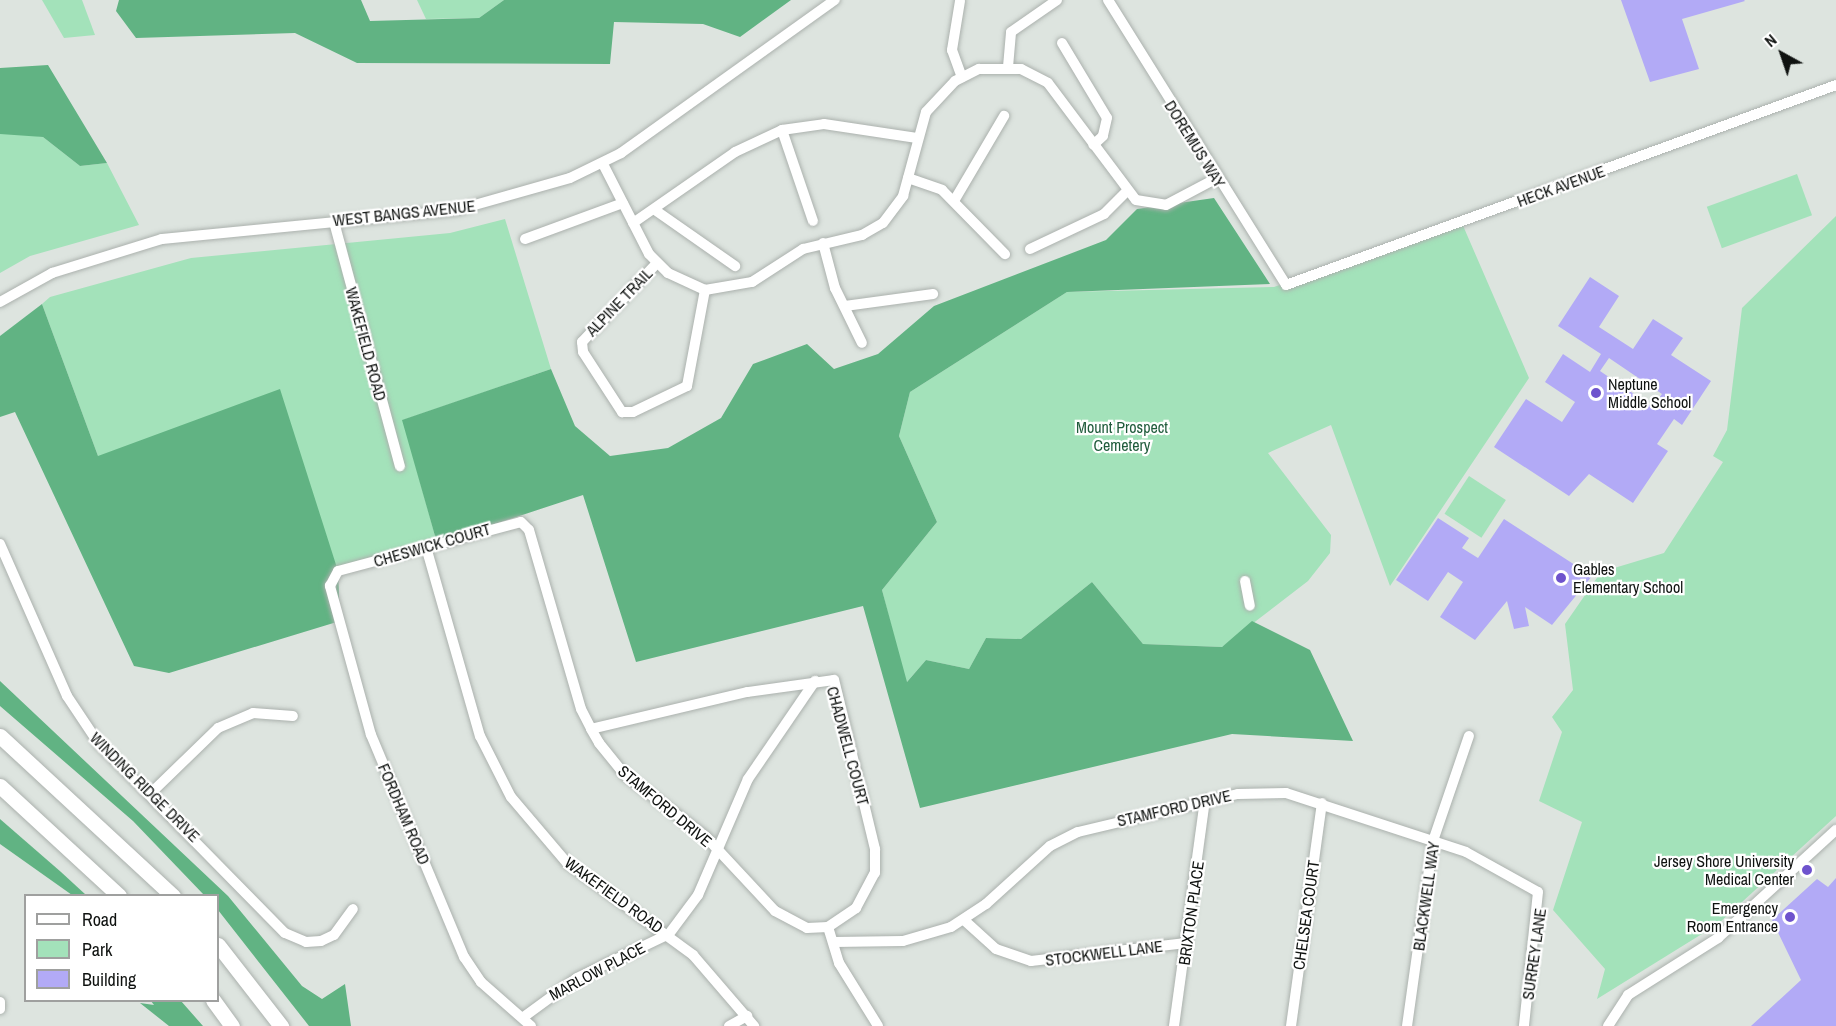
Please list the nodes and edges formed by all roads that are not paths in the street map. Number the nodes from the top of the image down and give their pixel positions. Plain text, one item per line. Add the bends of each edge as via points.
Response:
1 (835, 0) edge
2 (1057, 0) edge
3 (1108, 0) edge
4 (960, 1) edge
5 (1062, 43) dead end
6 (1008, 67) junction
7 (962, 77) junction
8 (1836, 85) edge
9 (1004, 116) dead end
10 (782, 130) junction
11 (917, 138) junction
12 (1093, 145) junction
13 (603, 164) junction
14 (908, 178) junction
15 (1217, 178) junction
16 (1125, 193) junction
17 (954, 201) junction
18 (623, 203) junction
19 (655, 210) junction
20 (813, 221) dead end
21 (334, 222) junction
22 (633, 223) junction
23 (525, 239) dead end
24 (822, 243) junction
25 (1030, 249) dead end
26 (1005, 254) dead end
27 (657, 263) junction
28 (735, 266) dead end
29 (1286, 285) joint
30 (705, 290) junction
31 (933, 294) dead end
32 (0, 302) edge
33 (845, 306) junction
34 (862, 343) dead end
35 (400, 466) dead end
36 (529, 530) joint
37 (0, 544) edge
38 (426, 547) junction
39 (332, 574) joint
40 (1245, 581) dead end
41 (1250, 606) dead end
42 (815, 681) junction
43 (293, 716) dead end
44 (591, 729) junction
45 (0, 736) edge
46 (1469, 736) dead end
47 (0, 786) edge
48 (152, 792) junction
49 (1206, 800) junction
50 (1322, 803) junction
51 (1836, 830) edge
52 (1433, 841) junction
53 (719, 852) junction
54 (1531, 887) joint
55 (117, 894) edge
56 (171, 894) edge
57 (353, 909) dead end
58 (964, 920) junction
59 (828, 927) junction
60 (669, 934) junction
61 (834, 942) junction
62 (1186, 943) junction
63 (219, 946) edge
64 (0, 1002) edge
65 (214, 1002) edge
66 (0, 1008) edge
67 (525, 1016) junction
68 (747, 1016) junction
69 (232, 1026) edge
70 (281, 1026) edge
71 (531, 1026) edge
72 (729, 1026) edge
73 (754, 1026) edge
74 (878, 1026) edge
75 (1174, 1026) edge
76 (1291, 1026) edge
77 (1407, 1026) edge
78 (1524, 1026) edge
79 (1608, 1026) edge

1 - 13 street, WEST BANGS AVENUE
2 - 6 street via 1011,32
3 - 15 street, DOREMUS WAY
4 - 7 street via 952,50
5 - 12 street via 1107,118 1103,136
6 - 7 street
6 - 12 street via 1054,88
7 - 11 street via 926,112
8 - 29 street, HECK AVENUE
9 - 17 street
10 - 11 street via 824,124
10 - 19 street via 735,152
10 - 20 street
11 - 14 street
12 - 16 street
13 - 18 street, ALPINE TRAIL
13 - 21 street, WEST BANGS AVENUE via 478,206
14 - 17 street via 934,185
14 - 24 street via 903,196 883,223 862,236
15 - 16 street via 1166,205 1144,203
15 - 29 street, DOREMUS WAY
16 - 25 street via 1104,214
17 - 26 street
18 - 22 street, ALPINE TRAIL
18 - 23 street
19 - 22 street
19 - 28 street
21 - 32 street, WEST BANGS AVENUE via 162,239 52,273
21 - 35 street, WAKEFIELD ROAD
22 - 27 street, ALPINE TRAIL
24 - 30 street via 797,252 752,282
24 - 33 street
27 - 30 street, ALPINE TRAIL
27 - 30 street, ALPINE TRAIL via 582,342 583,352 622,412 633,412 687,386
31 - 33 street
33 - 34 street
36 - 38 street, CHESWICK COURT via 515,522
36 - 44 street, STAMFORD DRIVE via 577,697
37 - 48 street, WINDING RIDGE DRIVE via 73,709 99,744
38 - 39 street, CHESWICK COURT
38 - 60 street, WAKEFIELD ROAD via 480,736 511,797 567,863
39 - 67 street, FORDHAM ROAD via 330,586 371,735 464,957 481,982
40 - 41 street
42 - 44 street, CHADWELL COURT
42 - 53 street, MARLOW PLACE via 748,779
42 - 59 street, CHADWELL COURT via 834,680 876,867 863,900
43 - 48 street via 253,713 218,728
44 - 53 street, STAMFORD DRIVE via 625,775
45 - 56 highway
46 - 52 street, BLACKWELL WAY
47 - 55 highway
48 - 57 street, WINDING RIDGE DRIVE via 285,933 306,942 321,941 334,935
49 - 50 street, STAMFORD DRIVE via 1267,792
49 - 58 street, STAMFORD DRIVE via 1065,837
49 - 62 street, BRIXTON PLACE
50 - 52 street, STAMFORD DRIVE
50 - 76 street, CHELSEA COURT
51 - 79 street via 1718,938 1628,995
52 - 54 street, STAMFORD DRIVE via 1500,868
52 - 77 street, BLACKWELL WAY
53 - 59 street, STAMFORD DRIVE via 775,911 807,928
53 - 60 street, MARLOW PLACE via 698,894
54 - 78 street, SURREY LANE via 1541,902
58 - 61 street, STAMFORD DRIVE via 903,941
58 - 62 street, STOCKWELL LANE via 996,949 1031,961
59 - 61 street
60 - 67 street, MARLOW PLACE via 570,982
60 - 68 street, WAKEFIELD ROAD
61 - 74 street via 839,963
62 - 75 street, BRIXTON PLACE
63 - 70 highway
64 - 66 street
65 - 69 highway
67 - 71 street, FORDHAM ROAD
68 - 72 street
68 - 73 street, WAKEFIELD ROAD

